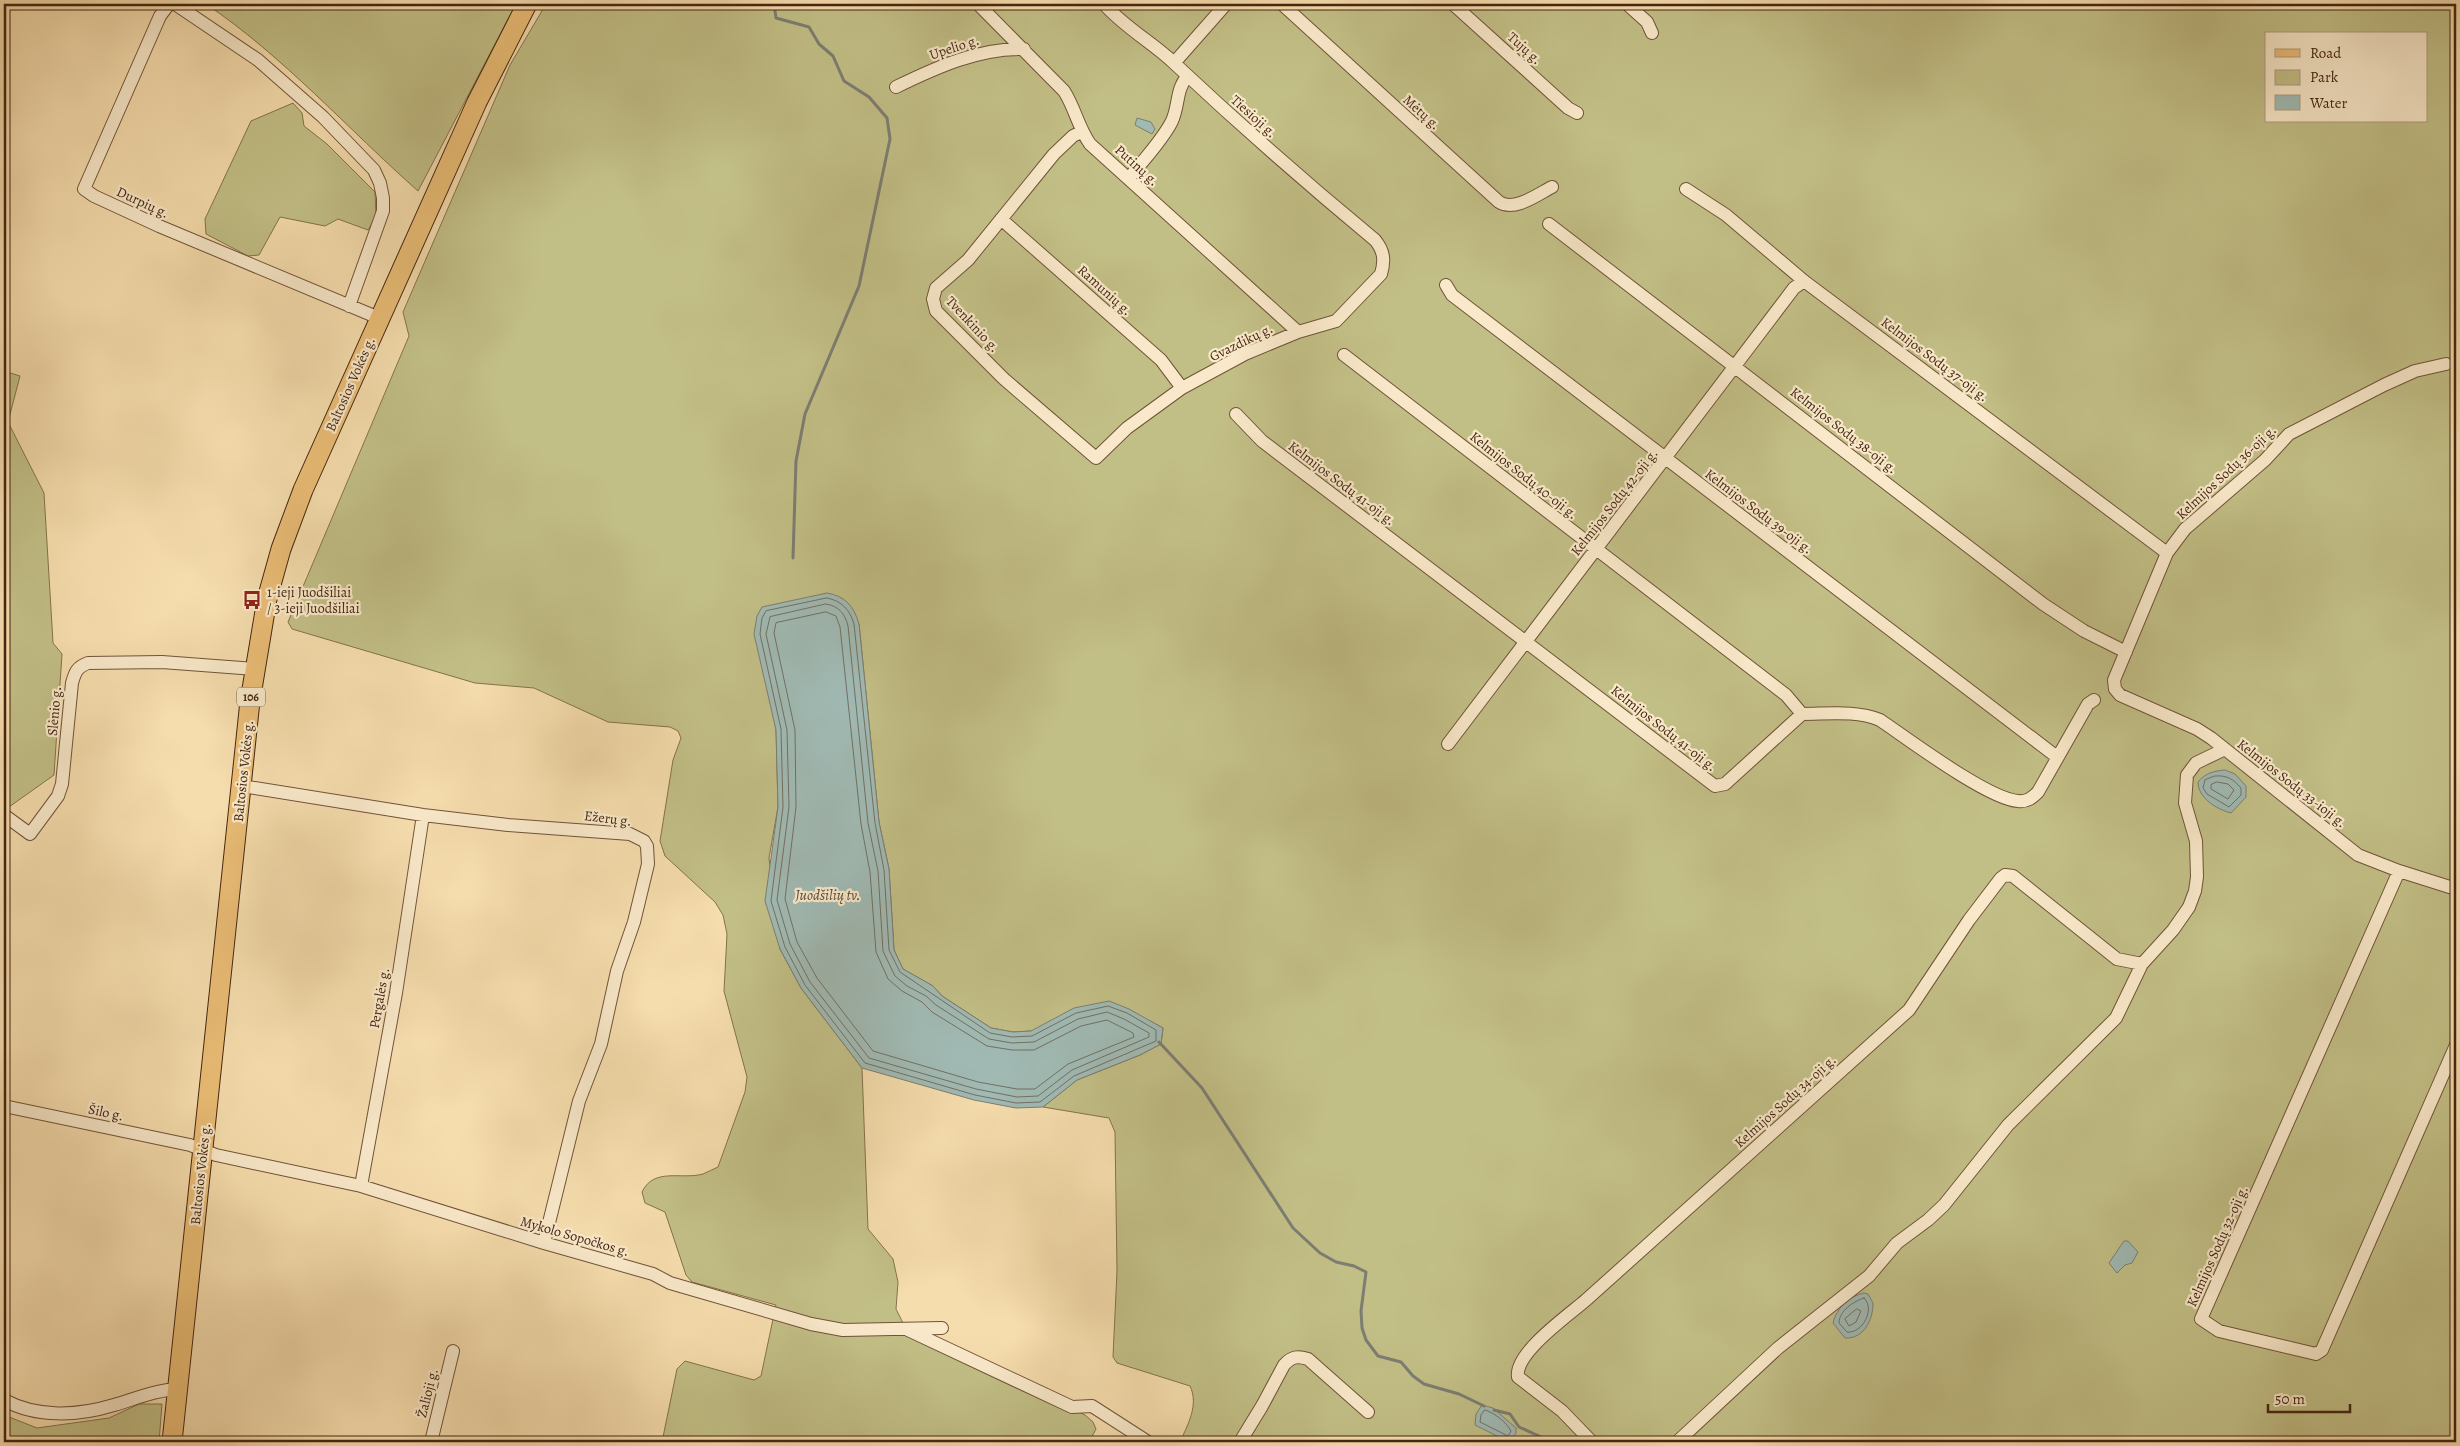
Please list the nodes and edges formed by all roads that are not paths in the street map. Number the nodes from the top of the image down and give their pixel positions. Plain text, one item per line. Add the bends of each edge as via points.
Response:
1 (169, 4) edge
2 (174, 4) edge
3 (527, 4) edge
4 (978, 4) edge
5 (1104, 4) edge
6 (1226, 4) edge
7 (1282, 4) edge
8 (1453, 4) edge
9 (1627, 4) edge
10 (1652, 33) dead end
11 (1024, 49) junction
12 (1174, 63) junction
13 (1187, 77) junction
14 (896, 87) dead end
15 (1577, 114) dead end
16 (1081, 132) junction
17 (1130, 178) junction
18 (1552, 187) dead end
19 (1686, 189) dead end
20 (1001, 219) junction
21 (1549, 224) dead end
22 (1382, 250) joint
23 (1804, 281) junction
24 (1446, 285) dead end
25 (350, 306) junction
26 (379, 318) junction
27 (1298, 332) junction
28 (1344, 355) dead end
29 (2446, 364) dead end
30 (1736, 366) junction
31 (1182, 388) junction
32 (1236, 414) dead end
33 (1096, 458) joint
34 (1666, 459) junction
35 (1596, 550) junction
36 (2167, 553) junction
37 (1526, 641) junction
38 (2126, 652) junction
39 (255, 669) junction
40 (2115, 688) joint
41 (2094, 700) dead end
42 (1802, 714) junction
43 (1448, 744) dead end
44 (2225, 749) junction
45 (2057, 757) junction
46 (242, 786) junction
47 (4, 815) edge
48 (424, 815) junction
49 (2399, 871) junction
50 (2456, 889) edge
51 (2142, 964) junction
52 (2456, 1045) edge
53 (4, 1106) edge
54 (202, 1150) junction
55 (361, 1186) junction
56 (544, 1243) junction
57 (942, 1328) dead end
58 (906, 1329) junction
59 (453, 1351) dead end
60 (178, 1390) junction
61 (4, 1400) edge
62 (1368, 1412) dead end
63 (172, 1442) edge
64 (431, 1442) edge
65 (1148, 1442) edge
66 (1240, 1442) edge
67 (1592, 1442) edge
68 (1677, 1442) edge

1 - 25 street, Durpių g. via 160,16 84,189 166,229
2 - 25 street via 284,81 374,170 384,198 383,211
3 - 26 main road, Baltosios Vokės g. / 106 via 477,102
4 - 11 street, Putinų g.
5 - 12 street, Tiesioji g. via 1128,28
6 - 12 street
7 - 18 street, Mėtų g. via 1504,206 1513,206
8 - 15 street, Tujų g.
9 - 10 street via 1647,22
11 - 14 street, Upelio g. via 1001,49 982,54 935,68
11 - 16 street, Putinų g. via 1064,91 1074,106
12 - 13 street, Tiesioji g.
13 - 17 street via 1182,83 1166,132
13 - 22 street, Tiesioji g. via 1299,178 1375,240
16 - 17 street, Putinų g. via 1090,144
16 - 20 street, Tvenkinio g. via 1054,154
17 - 27 street, Putinų g.
19 - 23 street, Kelmijos Sodų 37-oji g. via 1726,215
20 - 31 street, Ramunių g. via 1161,360
20 - 33 street, Tvenkinio g. via 968,260 936,288 933,305 1004,379
21 - 30 street, Kelmijos Sodų 38-oji g.
22 - 27 street, Gvazdikų g. via 1381,274 1352,307 1336,321
23 - 30 street, Kelmijos Sodų 42-oji g. via 1794,288
23 - 36 street, Kelmijos Sodų 37-oji g.
24 - 34 street, Kelmijos Sodų 39-oji g. via 1452,295
25 - 26 street, Durpių g.
26 - 39 main road, Baltosios Vokės g. / 106 via 303,490 281,549 265,607
27 - 31 street, Gvazdikų g. via 1245,354
28 - 35 street, Kelmijos Sodų 40-oji g.
29 - 36 street, Kelmijos Sodų 36-oji g. via 2407,374 2290,434 2265,460 2185,529
30 - 34 street, Kelmijos Sodų 42-oji g.
30 - 38 street, Kelmijos Sodų 38-oji g. via 2043,604 2084,631
31 - 33 street, Gvazdikų g. via 1127,428
32 - 37 street, Kelmijos Sodų 41-oji g. via 1262,441
34 - 35 street, Kelmijos Sodų 42-oji g.
34 - 45 street, Kelmijos Sodų 39-oji g.
35 - 37 street, Kelmijos Sodų 42-oji g.
35 - 42 street, Kelmijos Sodų 40-oji g. via 1786,695
36 - 38 street, Kelmijos Sodų 36-oji g.
37 - 42 street, Kelmijos Sodų 41-oji g. via 1715,786 1725,784
37 - 43 street, Kelmijos Sodų 42-oji g.
38 - 40 street, Kelmijos Sodų 36-oji g. via 2114,680
39 - 46 main road, Baltosios Vokės g. / 106
39 - 47 street, Slėnio g. via 162,662 82,665 75,670 72,682 65,769 58,796 30,834
40 - 44 street, Kelmijos Sodų 33-ioji g. via 2130,701 2197,729
41 - 45 street via 2088,704
42 - 45 street via 1851,714 1876,718 1987,790 2013,800 2027,800 2033,796
44 - 49 street, Kelmijos Sodų 33-ioji g. via 2358,854
44 - 51 street via 2196,763 2187,775 2185,803 2196,841 2195,891 2174,930
46 - 48 street, Ežerų g.
46 - 54 main road, Baltosios Vokės g. / 106
48 - 55 street, Pergalės g.
48 - 56 street, Ežerų g. via 630,834 648,846 648,864 634,922 617,971 601,1044 579,1101
49 - 50 street, Kelmijos Sodų 33-ioji g.
49 - 52 street, Kelmijos Sodų 32-oji g. via 2200,1319 2219,1332 2316,1354 2322,1350
51 - 67 street, Kelmijos Sodų 34-oji g. via 2117,959 2013,876 2001,878 1909,1010 1545,1334 1520,1364 1518,1378 1562,1411
51 - 68 street via 2116,1018 2008,1125 1944,1205 1897,1243 1869,1276 1778,1348
53 - 54 street, Šilo g.
54 - 55 street, Mykolo Sopočkos g.
54 - 60 main road, Baltosios Vokės g. / 106
55 - 56 street, Mykolo Sopočkos g.
56 - 58 street, Mykolo Sopočkos g. via 811,1324 843,1330
57 - 58 street, Mykolo Sopočkos g.
58 - 65 street via 1072,1407 1092,1406
59 - 64 street, Žalioji g.
60 - 61 street via 156,1391 112,1406 79,1412 24,1410
60 - 63 main road, Baltosios Vokės g. / 106
62 - 66 street via 1308,1359 1298,1356 1284,1365

